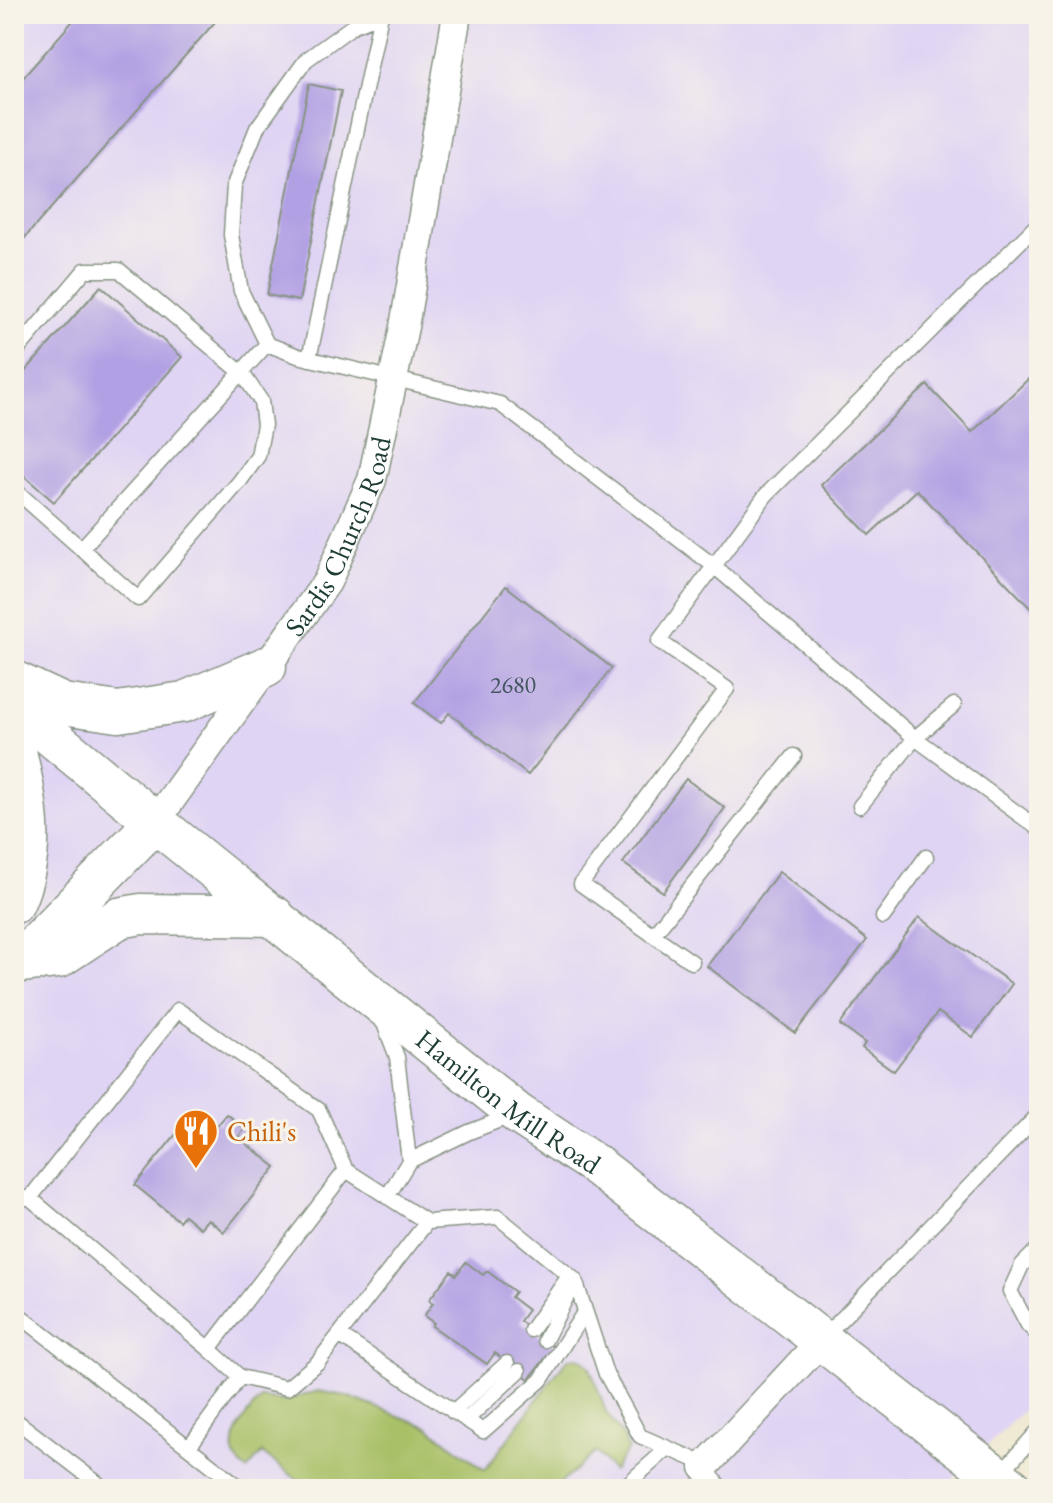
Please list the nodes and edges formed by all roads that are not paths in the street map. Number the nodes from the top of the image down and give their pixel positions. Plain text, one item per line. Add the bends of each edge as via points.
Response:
1 (382, 14) edge
2 (451, 15) edge
3 (1039, 223) edge
4 (267, 344) junction
5 (14, 354) edge
6 (309, 359) junction
7 (242, 373) junction
8 (394, 378) junction
9 (14, 489) edge
10 (81, 549) junction
11 (714, 566) junction
12 (266, 667) junction
13 (14, 681) edge
14 (14, 702) edge
15 (954, 705) dead end
16 (915, 738) junction
17 (14, 742) edge
18 (794, 756) dead end
19 (860, 806) dead end
20 (155, 822) junction
21 (1039, 829) edge
22 (926, 857) dead end
23 (14, 903) edge
24 (274, 916) junction
25 (883, 917) dead end
26 (653, 935) junction
27 (14, 961) edge
28 (692, 962) dead end
29 (375, 998) junction
30 (518, 1114) junction
31 (1039, 1114) edge
32 (409, 1161) junction
33 (346, 1170) junction
34 (387, 1197) junction
35 (14, 1198) edge
36 (30, 1198) junction
37 (427, 1222) junction
38 (1039, 1248) edge
39 (572, 1278) junction
40 (14, 1311) edge
41 (585, 1311) junction
42 (531, 1330) dead end
43 (339, 1335) junction
44 (1039, 1336) edge
45 (545, 1340) dead end
46 (821, 1341) junction
47 (209, 1349) junction
48 (240, 1377) junction
49 (453, 1412) junction
50 (14, 1419) edge
51 (466, 1420) junction
52 (1039, 1430) edge
53 (189, 1447) junction
54 (668, 1448) junction
55 (713, 1478) edge
56 (640, 1483) edge
57 (1006, 1483) edge
58 (105, 1489) edge
59 (242, 1489) edge
60 (622, 1489) edge

1 - 4 lane via 354,25 306,60 257,128 234,185 231,235 241,291
1 - 6 lane
2 - 8 street, Sardis Church Road
3 - 11 lane via 766,495
4 - 6 lane
4 - 7 lane
5 - 7 lane via 85,270 119,270
6 - 8 lane
7 - 10 lane
7 - 10 lane via 261,401 264,425 258,456 138,599
8 - 11 lane via 500,404
8 - 12 street, Sardis Church Road via 366,495 327,582
9 - 10 lane
11 - 16 lane
11 - 26 lane via 659,641 727,689 581,884
12 - 13 main road via 184,702 118,712 63,704
12 - 20 street, Sardis Church Road
14 - 20 main road, Hamilton Mill Road
15 - 16 lane
16 - 19 lane
16 - 21 lane
17 - 23 main road via 28,804 29,851
18 - 26 lane
20 - 24 main road, Hamilton Mill Road
20 - 27 main road, Sardis Church Road
22 - 25 lane
24 - 27 main road via 141,914 119,918 58,958
24 - 29 main road, Hamilton Mill Road
26 - 28 lane
29 - 30 main road, Hamilton Mill Road
29 - 32 lane via 397,1057
30 - 32 lane
30 - 46 main road, Hamilton Mill Road via 597,1166
31 - 46 lane
32 - 34 lane
33 - 34 lane
33 - 36 lane via 319,1110 178,1010
33 - 47 lane
34 - 37 lane
35 - 36 lane
36 - 47 lane
37 - 39 lane via 498,1217
37 - 43 lane
38 - 44 lane via 1022,1265 1010,1291
39 - 41 lane
39 - 42 lane
39 - 45 lane
40 - 53 lane
41 - 51 lane via 541,1380 483,1431
41 - 54 lane via 606,1374 640,1436
43 - 48 lane via 287,1388
43 - 49 lane
46 - 55 street
46 - 57 main road, Hamilton Mill Road
47 - 48 lane
48 - 53 lane
49 - 51 lane
49 - 51 lane via 513,1367
50 - 58 lane
52 - 57 lane
53 - 59 lane
54 - 55 lane via 700,1462
54 - 56 lane
56 - 60 lane

